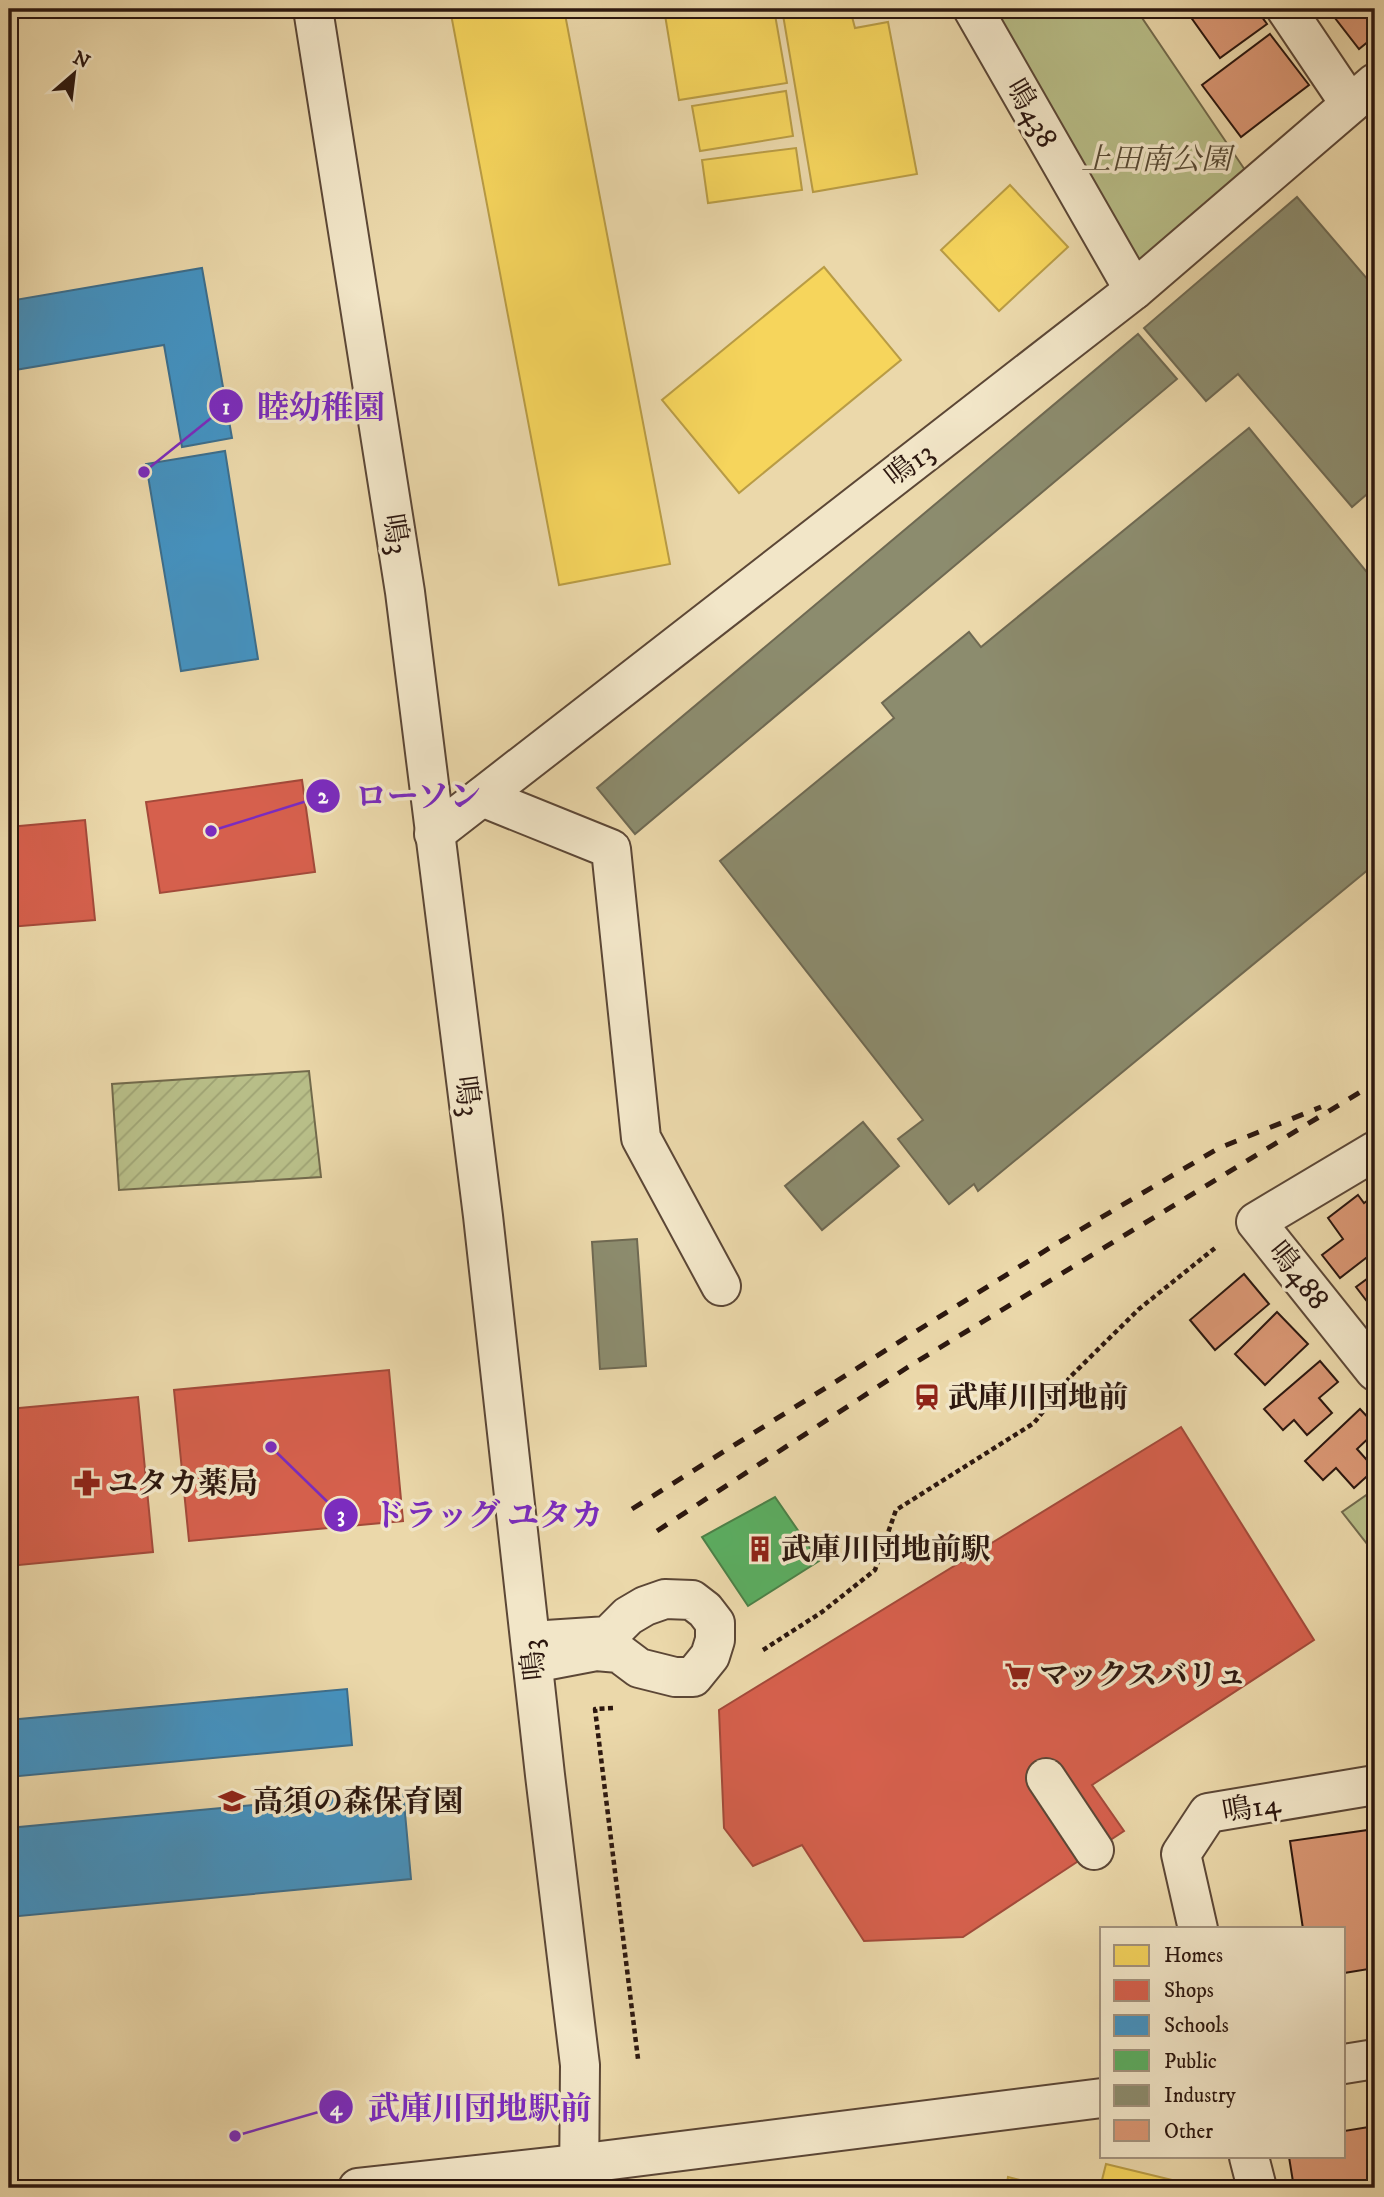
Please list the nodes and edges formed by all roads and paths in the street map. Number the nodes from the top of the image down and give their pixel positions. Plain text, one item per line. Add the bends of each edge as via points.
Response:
1 (313, 9) edge
2 (973, 9) edge
3 (1286, 9) edge
4 (1363, 93) edge
5 (1134, 290) junction
6 (482, 797) junction
7 (434, 834) junction
8 (1375, 1151) edge
9 (1256, 1222) junction
10 (721, 1286) dead end
11 (1375, 1371) edge
12 (756, 1655) dead end
13 (624, 1708) dead end
14 (1046, 1778) dead end
15 (1375, 1785) edge
16 (1094, 1850) dead end
17 (1198, 1927) edge
18 (638, 2059) dead end
19 (1375, 2059) edge
20 (1346, 2064) edge
21 (1100, 2098) edge
22 (1250, 2158) edge
23 (578, 2176) edge
24 (358, 2188) edge
25 (1257, 2188) edge

1 - 7 street, 鳴3 via 405,592
2 - 5 street, 鳴438
3 - 4 street
4 - 5 street, 鳴13
5 - 6 street, 鳴13
6 - 7 street, 鳴13
6 - 10 street via 611,849 641,1138
7 - 23 street, 鳴3 via 483,1216 580,2065
8 - 9 street, 鳴488
9 - 11 street, 鳴488
9 - 12 path via 1139,1309 1071,1376 1034,1423 896,1510 875,1570
13 - 18 path via 595,1709
14 - 16 street
15 - 17 street, 鳴14 via 1208,1813 1181,1854
19 - 20 street
21 - 23 street
22 - 25 street
23 - 24 street

